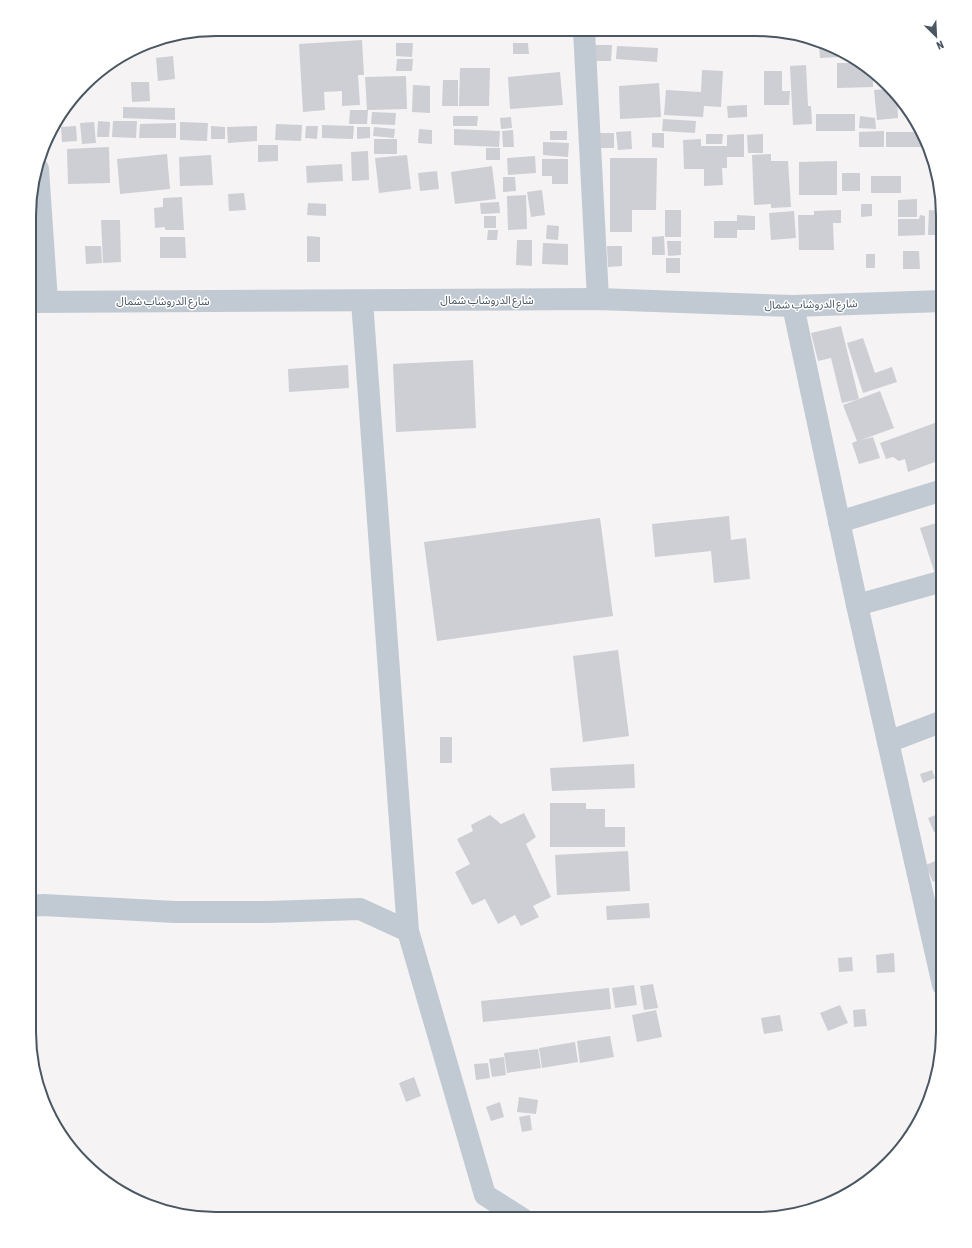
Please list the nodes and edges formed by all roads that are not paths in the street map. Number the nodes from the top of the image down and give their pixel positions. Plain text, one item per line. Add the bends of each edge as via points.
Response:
1 (584, 36) edge
2 (38, 193) edge
3 (598, 299) junction
4 (362, 300) junction
5 (936, 301) edge
6 (38, 302) edge
7 (793, 306) junction
8 (936, 492) edge
9 (840, 522) junction
10 (936, 583) edge
11 (857, 605) junction
12 (936, 724) edge
13 (888, 742) junction
14 (934, 901) edge
15 (36, 906) edge
16 (936, 920) edge
17 (408, 931) junction
18 (512, 1212) edge

1 - 3 street
2 - 6 street
3 - 4 street, شارع الدروشاب شمال
3 - 7 street, شارع الدروشاب شمال
4 - 6 street, شارع الدروشاب شمال
4 - 17 street
5 - 7 street, شارع الدروشاب شمال
7 - 9 street
8 - 9 street
9 - 11 street
10 - 11 street
11 - 13 street
12 - 13 street
13 - 14 street
14 - 16 street
15 - 17 street via 175,912 360,910
17 - 18 street via 485,1195

